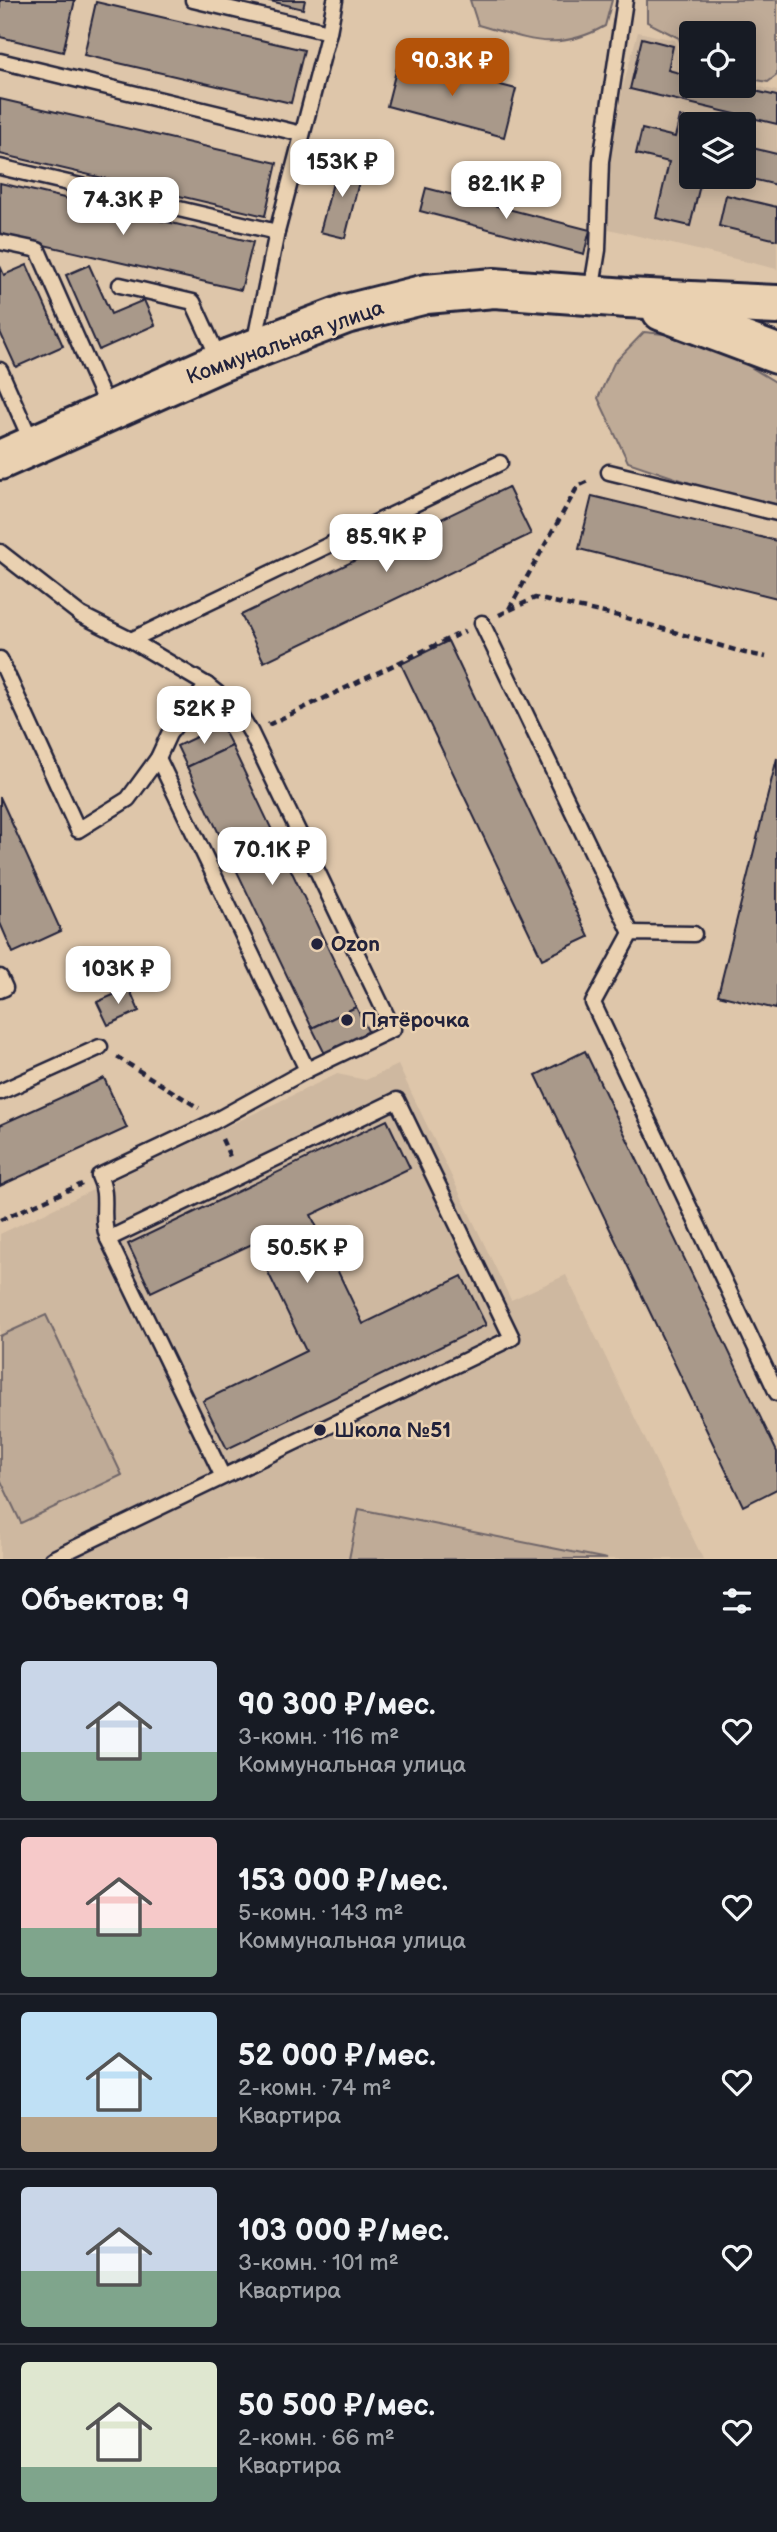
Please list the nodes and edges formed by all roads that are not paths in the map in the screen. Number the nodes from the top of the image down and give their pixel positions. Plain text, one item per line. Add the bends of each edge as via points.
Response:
1 (193, 0) edge
2 (335, 0) edge
3 (625, 0) edge
4 (329, 32) junction
5 (0, 61) edge
6 (302, 134) junction
7 (0, 167) edge
8 (277, 232) junction
9 (0, 242) edge
10 (120, 285) dead end
11 (609, 296) junction
12 (777, 305) edge
13 (777, 354) edge
14 (236, 356) junction
15 (0, 370) edge
16 (109, 411) junction
17 (17, 453) edge
18 (500, 463) dead end
19 (608, 472) road end
20 (777, 513) edge
21 (0, 552) edge
22 (482, 623) road end
23 (131, 639) junction
24 (0, 659) edge
25 (207, 685) junction
26 (158, 758) junction
27 (631, 933) junction
28 (694, 934) dead end
29 (0, 977) edge
30 (0, 990) edge
31 (100, 1047) road end
32 (307, 1070) junction
33 (0, 1092) edge
34 (108, 1239) junction
35 (777, 1393) edge
36 (223, 1477) junction
37 (52, 1559) edge

1 - 4 lane
2 - 4 lane
3 - 11 lane via 601,161 598,250
4 - 6 lane
5 - 6 lane
6 - 8 lane
7 - 8 lane
8 - 14 lane
9 - 16 lane via 38,250
10 - 14 lane via 194,302
11 - 12 street, Коммунальная улица
11 - 13 street, Коммунальная улица
11 - 14 street, Коммунальная улица via 494,288 426,293 346,314
14 - 16 street, Коммунальная улица
15 - 17 lane
16 - 17 street, Коммунальная улица
18 - 23 lane
19 - 20 lane
21 - 23 lane via 81,615
22 - 27 lane
23 - 25 lane
24 - 26 lane via 78,830 128,799
25 - 26 lane via 169,734
25 - 32 lane via 237,709 251,733 393,1029
26 - 32 lane
27 - 28 lane
27 - 35 lane via 593,1003
29 - 30 lane via 5,988
31 - 33 lane
32 - 34 lane via 213,1122 99,1176
34 - 36 lane
34 - 36 lane via 397,1100 512,1338
36 - 37 lane

